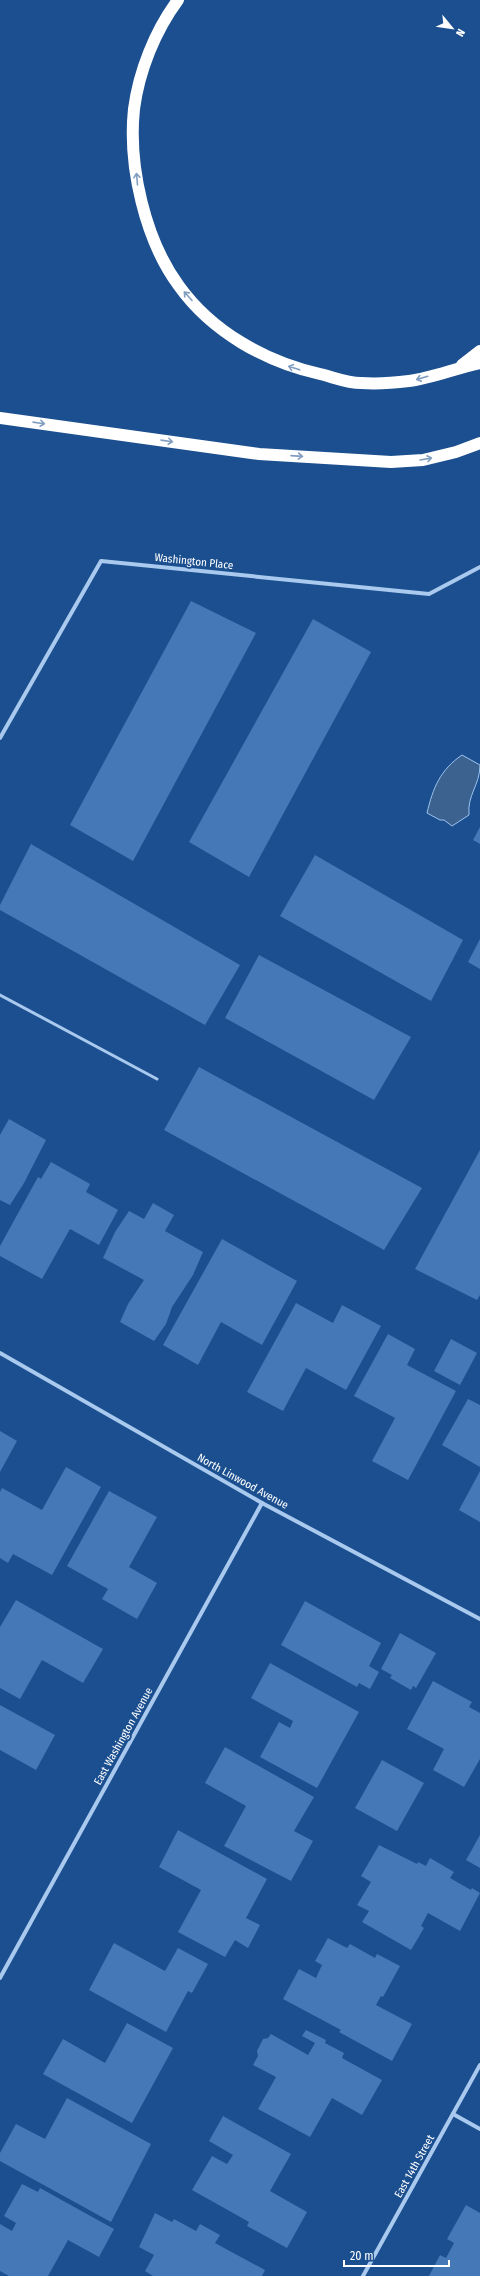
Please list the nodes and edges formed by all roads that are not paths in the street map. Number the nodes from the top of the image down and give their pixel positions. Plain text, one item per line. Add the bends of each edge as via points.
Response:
1 (178, 0) edge
2 (480, 351) edge
3 (480, 363) edge
4 (459, 367) junction
5 (0, 418) edge
6 (480, 443) edge
7 (480, 567) edge
8 (0, 738) edge
9 (0, 995) edge
10 (157, 1079) dead end
11 (0, 1353) edge
12 (262, 1503) junction
13 (480, 1620) edge
14 (0, 1978) edge
15 (480, 2065) edge
16 (453, 2114) junction
17 (480, 2129) edge
18 (363, 2276) edge

4 -> 1 highway via 410,381 359,383 293,368 243,344 209,320 178,286 154,241 138,190 134,150 134,109 145,62 165,18
2 - 4 highway
3 - 4 highway
5 -> 6 highway via 259,454 383,461 423,460
7 - 8 street, Washington Place via 429,594 101,561
9 - 10 lane
11 - 12 street, North Linwood Avenue
12 - 13 street, North Linwood Avenue
12 - 14 street, East Washington Avenue
15 - 16 street, East 14th Street
16 - 17 street
16 - 18 street, East 14th Street

